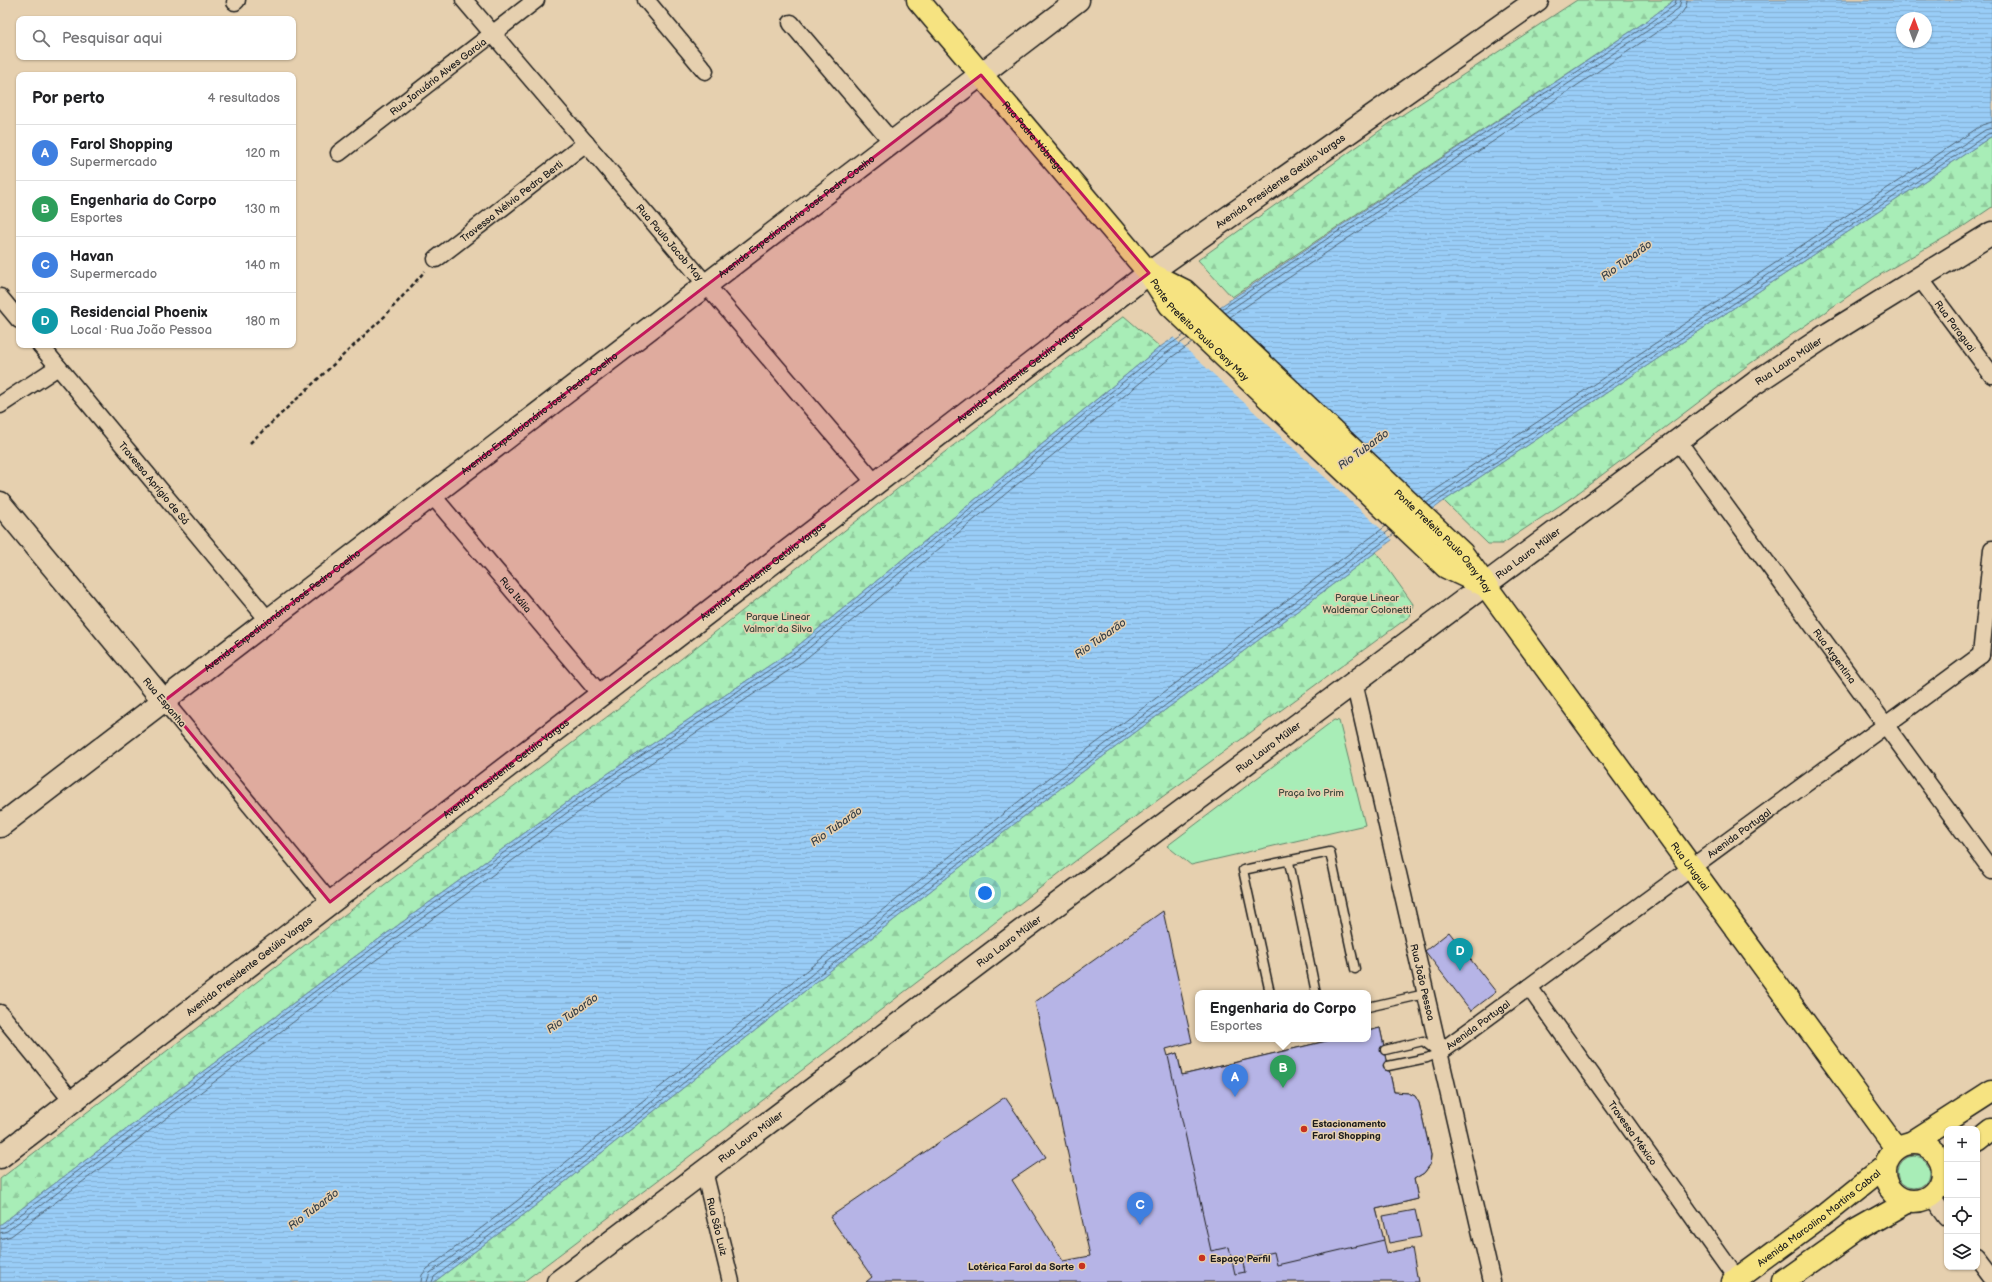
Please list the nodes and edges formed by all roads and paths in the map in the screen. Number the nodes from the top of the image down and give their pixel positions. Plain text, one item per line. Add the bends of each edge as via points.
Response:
1 (464, 0) edge
2 (536, 0) edge
3 (646, 0) edge
4 (918, 0) edge
5 (1078, 0) edge
6 (1537, 0) edge
7 (791, 22) dead end
8 (493, 33) junction
9 (705, 71) dead end
10 (981, 75) junction
11 (586, 143) junction
12 (892, 143) junction
13 (339, 153) dead end
14 (1992, 233) edge
15 (436, 259) joint
16 (1150, 273) junction
17 (1920, 277) junction
18 (707, 285) junction
19 (0, 297) edge
20 (1177, 298) junction
21 (16, 316) edge
22 (42, 348) edge
23 (58, 367) junction
24 (1992, 375) edge
25 (0, 405) edge
26 (1678, 441) junction
27 (250, 443) dead end
28 (876, 484) junction
29 (432, 495) junction
30 (0, 503) edge
31 (1992, 549) edge
32 (1484, 585) junction
33 (268, 621) junction
34 (1987, 656) edge
35 (1354, 682) junction
36 (600, 694) junction
37 (164, 701) junction
38 (1886, 726) junction
39 (0, 826) edge
40 (1289, 862) junction
41 (1691, 868) junction
42 (1992, 871) edge
43 (330, 902) junction
44 (1355, 969) dead end
45 (1529, 987) junction
46 (1269, 990) edge
47 (1315, 990) edge
48 (1425, 994) junction
49 (1371, 1006) edge
50 (0, 1012) edge
51 (1385, 1050) dead end
52 (1439, 1053) junction
53 (1388, 1066) dead end
54 (1992, 1091) edge
55 (72, 1101) junction
56 (1992, 1130) edge
57 (1980, 1140) edge
58 (1903, 1146) junction
59 (0, 1157) edge
60 (1884, 1167) junction
61 (704, 1171) junction
62 (1944, 1171) edge
63 (1944, 1177) edge
64 (1931, 1196) junction
65 (1908, 1201) junction
66 (1944, 1214) edge
67 (1980, 1263) edge
68 (1992, 1279) edge
69 (1735, 1280) edge
70 (558, 1282) edge
71 (730, 1282) edge
72 (1492, 1282) edge
73 (1783, 1282) edge

1 - 8 street, Rua Paulo Jacob May
2 - 8 street, Rua Januário Alves Garcia
3 - 9 street
4 - 10 main road, Rua Padre Nóbrega
5 - 10 main road, Avenida Expedicionário José Pedro Coelho
6 - 16 main road, Avenida Presidente Getúlio Vargas
7 - 12 street
8 - 11 street, Rua Paulo Jacob May
8 - 13 street, Rua Januário Alves Garcia
10 - 12 main road, Avenida Expedicionário José Pedro Coelho
10 - 16 main road, Rua Padre Nóbrega
11 - 15 street, Travessa Nélvio Pedro Berti
11 - 18 street, Rua Paulo Jacob May
12 - 18 main road, Avenida Expedicionário José Pedro Coelho
14 - 17 main road, Rua Lauro Müller
15 - 27 path via 385,316
16 - 20 main road, Ponte Prefeito Paulo Osny May
16 - 28 main road, Avenida Presidente Getúlio Vargas
17 - 24 street, Rua Paraguai
17 - 26 main road, Rua Lauro Müller via 1795,355
18 - 28 street, Rua Paulo Jacob May
18 - 29 main road, Avenida Expedicionário José Pedro Coelho
19 - 21 street
20 - 32 main road, Ponte Prefeito Paulo Osny May via 1462,553
20 - 32 main road, Ponte Prefeito Paulo Osny May via 1446,568
22 - 23 street, Travessa Aprígio de Sá
23 - 25 street
23 - 33 street, Travessa Aprígio de Sá
26 - 32 main road, Rua Lauro Müller
26 - 38 street, Rua Argentina
28 - 36 main road, Avenida Presidente Getúlio Vargas
29 - 33 main road, Avenida Expedicionário José Pedro Coelho
29 - 36 street, Rua Itália
30 - 37 main road, Rua Espanha
31 - 34 street
32 - 35 main road, Rua Lauro Müller
32 - 41 main road, Rua Uruguai
33 - 37 main road, Avenida Expedicionário José Pedro Coelho
34 - 38 street, Avenida Portugal
35 - 48 street, Rua João Pessoa
35 - 61 main road, Rua Lauro Müller
36 - 43 main road, Avenida Presidente Getúlio Vargas
37 - 39 main road, Avenida Expedicionário José Pedro Coelho
37 - 43 street, Rua Espanha
38 - 41 street, Avenida Portugal
38 - 42 street, Rua Argentina
40 - 44 lane via 1330,852
40 - 46 lane via 1243,870
40 - 47 lane
41 - 45 street, Avenida Portugal
41 - 58 main road, Rua Uruguai
43 - 55 main road, Avenida Presidente Getúlio Vargas
45 - 52 street, Avenida Portugal
45 - 69 street, Travessa México
48 - 49 lane
48 - 52 street, Rua João Pessoa
50 - 55 street
51 - 52 lane via 1423,1041
52 - 53 lane
52 - 72 street, Rua João Pessoa
54 - 58 main road
55 - 59 main road, Avenida Presidente Getúlio Vargas
56 - 57 main road
58 - 60 main road via 1887,1160
58 - 62 main road via 1920,1143 1928,1146 1935,1152
60 - 65 main road via 1887,1185 1892,1192
60 - 69 main road, Avenida Marcolino Martins Cabral via 1827,1213
61 - 70 main road, Rua Lauro Müller
61 - 71 street, Rua São Luiz
63 - 64 main road
64 - 65 main road
64 - 66 street
65 - 73 main road via 1855,1230
67 - 68 street

